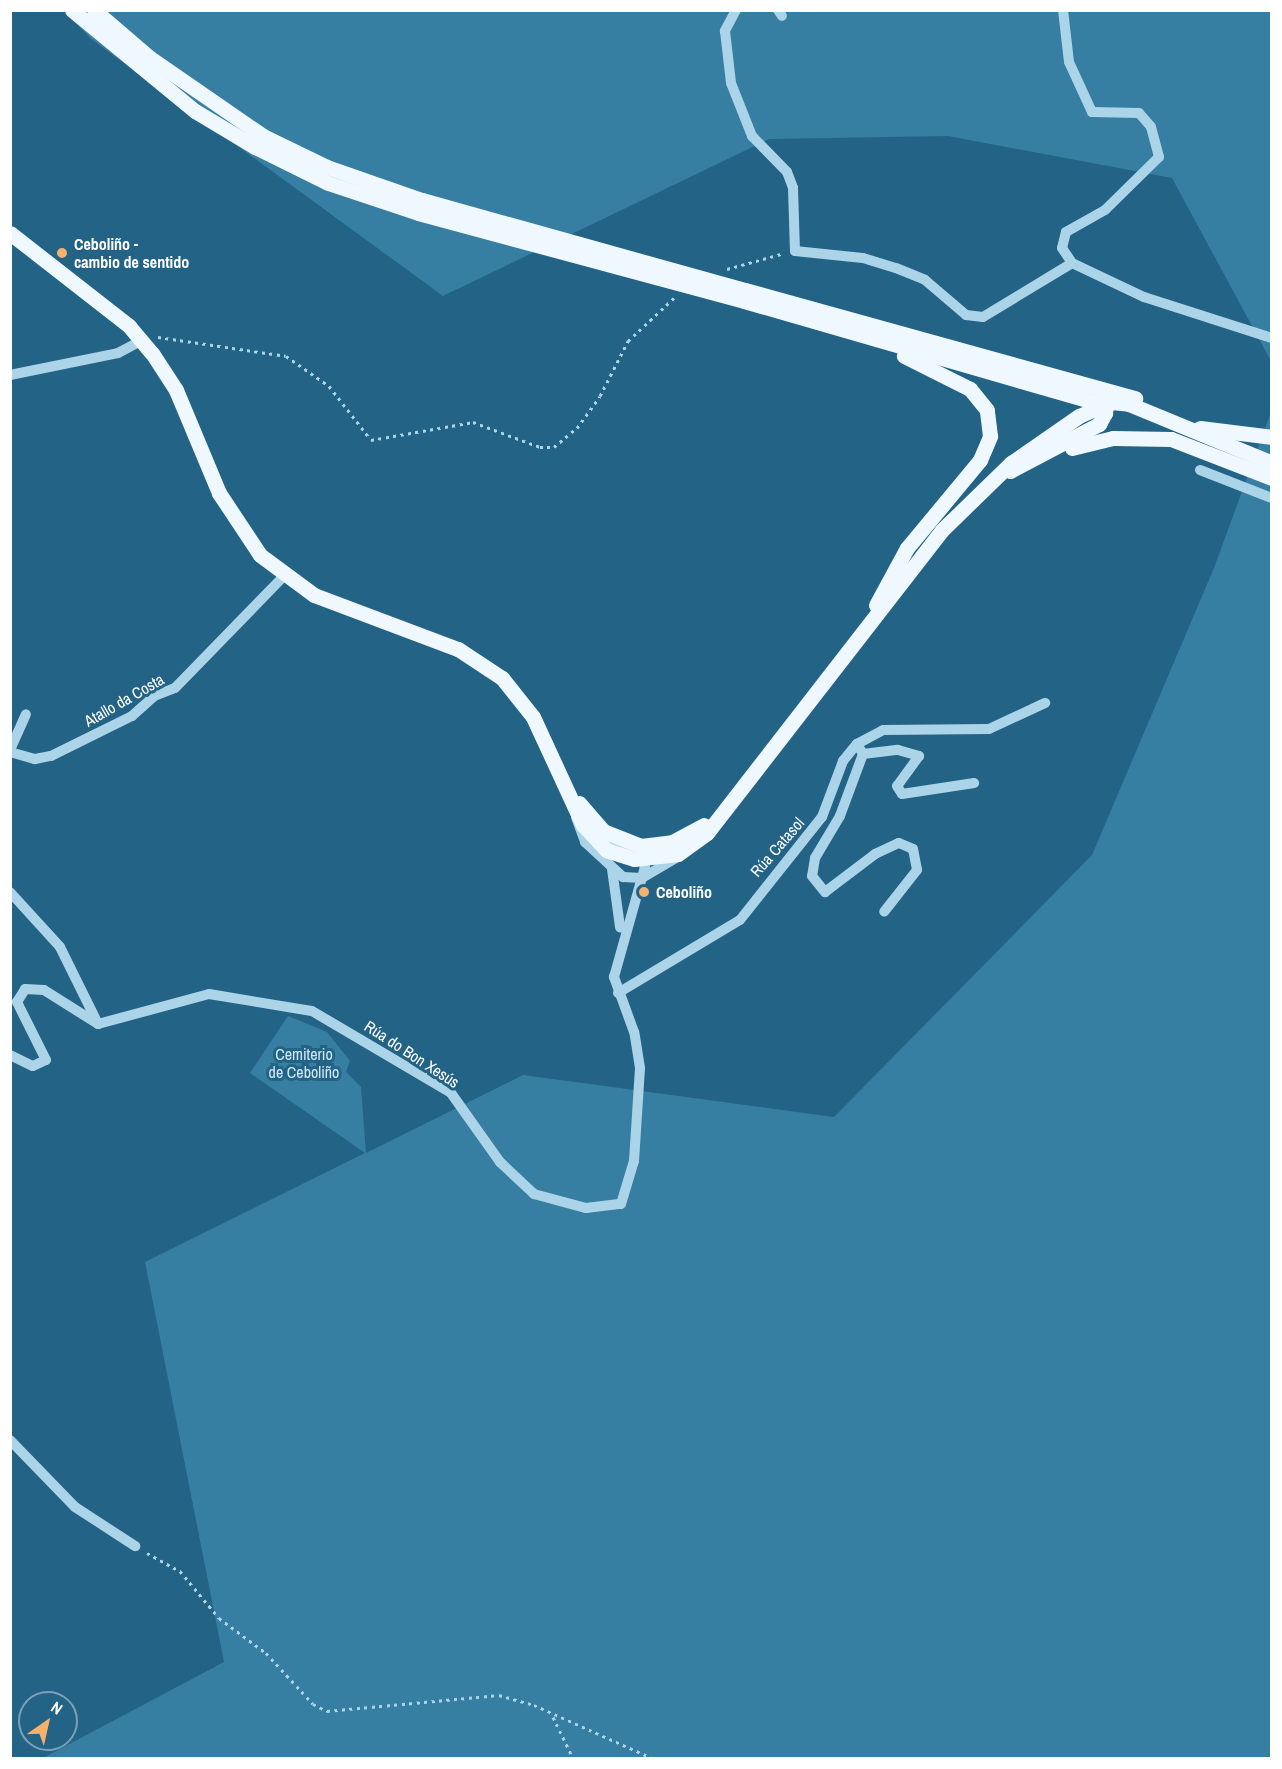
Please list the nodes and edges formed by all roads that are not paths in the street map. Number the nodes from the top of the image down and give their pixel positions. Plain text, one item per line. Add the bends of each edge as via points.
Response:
1 (72, 10) edge
2 (94, 10) edge
3 (736, 10) edge
4 (1063, 10) edge
5 (420, 207) junction
6 (10, 233) edge
7 (1072, 263) junction
8 (743, 300) junction
9 (1272, 338) edge
10 (141, 341) junction
11 (935, 341) junction
12 (10, 375) edge
13 (1103, 405) junction
14 (1196, 428) junction
15 (1219, 428) junction
16 (1272, 437) edge
17 (1272, 452) edge
18 (1048, 454) junction
19 (1272, 462) edge
20 (1200, 470) dead end
21 (1272, 473) edge
22 (1272, 478) edge
23 (991, 480) junction
24 (1272, 498) edge
25 (283, 577) junction
26 (863, 631) junction
27 (1045, 703) dead end
28 (26, 714) dead end
29 (857, 744) junction
30 (10, 751) edge
31 (863, 754) junction
32 (563, 777) junction
33 (974, 783) dead end
34 (739, 792) junction
35 (576, 812) junction
36 (603, 831) junction
37 (672, 842) junction
38 (620, 851) junction
39 (686, 851) junction
40 (643, 860) junction
41 (613, 872) junction
42 (642, 878) junction
43 (10, 892) edge
44 (884, 912) dead end
45 (620, 943) junction
46 (618, 993) junction
47 (98, 1024) junction
48 (10, 1055) edge
49 (10, 1440) edge
50 (135, 1546) road end

1 - 5 main road via 195,111 255,147 328,183
2 - 5 main road via 150,58 263,136
3 - 7 street via 725,31 730,83 752,136 787,172 793,188 795,251 863,258 896,268 925,280 966,315 983,316
4 - 7 street via 1069,62 1092,112 1139,113 1151,126 1159,157 1105,210 1066,232 1062,248
5 - 8 main road, bridge
5 - 8 main road, bridge
6 - 10 main road
7 - 9 street via 1144,297
8 - 11 main road
8 - 13 main road
8 - 26 main road via 944,372 970,389 987,410 987,448 907,548
10 - 12 street via 118,353
10 - 25 main road via 176,390 219,493 248,540
11 - 13 main road via 982,362 1087,392
11 - 15 main road via 1096,385
13 - 14 main road via 1129,404
13 - 18 main road via 1099,424
13 - 21 main road via 1198,438
13 - 23 main road via 1040,442
14 - 15 main road
14 - 19 main road
15 - 16 main road
15 - 17 main road
18 - 22 main road via 1113,438 1171,439
18 - 23 main road
20 - 24 street
23 - 26 main road via 942,530
25 - 30 street, Atallo da Costa via 175,688 132,716 51,756 35,759
25 - 32 main road via 314,595 480,661 533,717
26 - 34 main road
27 - 29 street, Rúa Catasol via 989,729 954,734 883,730
28 - 30 street
29 - 31 street
29 - 46 street, Rúa Catasol via 843,761 822,817 740,920
31 - 33 street via 898,750 919,756 897,786 902,794
31 - 44 street via 840,816 814,858 812,876 825,892 875,854 899,843 913,849 917,870
32 - 35 main road
32 - 36 main road
34 - 37 main road via 700,828
34 - 39 main road
35 - 38 main road via 594,840
35 - 41 street via 579,833
36 - 37 main road via 641,846
36 - 38 street
37 - 38 street via 652,852
38 - 40 main road
38 - 41 street, Rúa do Bon Xesús
39 - 40 main road
39 - 42 street
40 - 42 street, Rúa do Bon Xesús
41 - 42 street
41 - 45 street, Rúa do Bon Xesús
42 - 45 street, Rúa do Bon Xesús
43 - 47 street via 60,946
45 - 46 street, Rúa do Bon Xesús
46 - 47 street, Rúa do Bon Xesús via 634,1032 640,1068 631,1185 621,1204 586,1208 534,1194 500,1162 451,1093 312,1011 209,994
47 - 48 street via 44,990 25,989 17,1002 46,1059 33,1066
49 - 50 street via 75,1507

